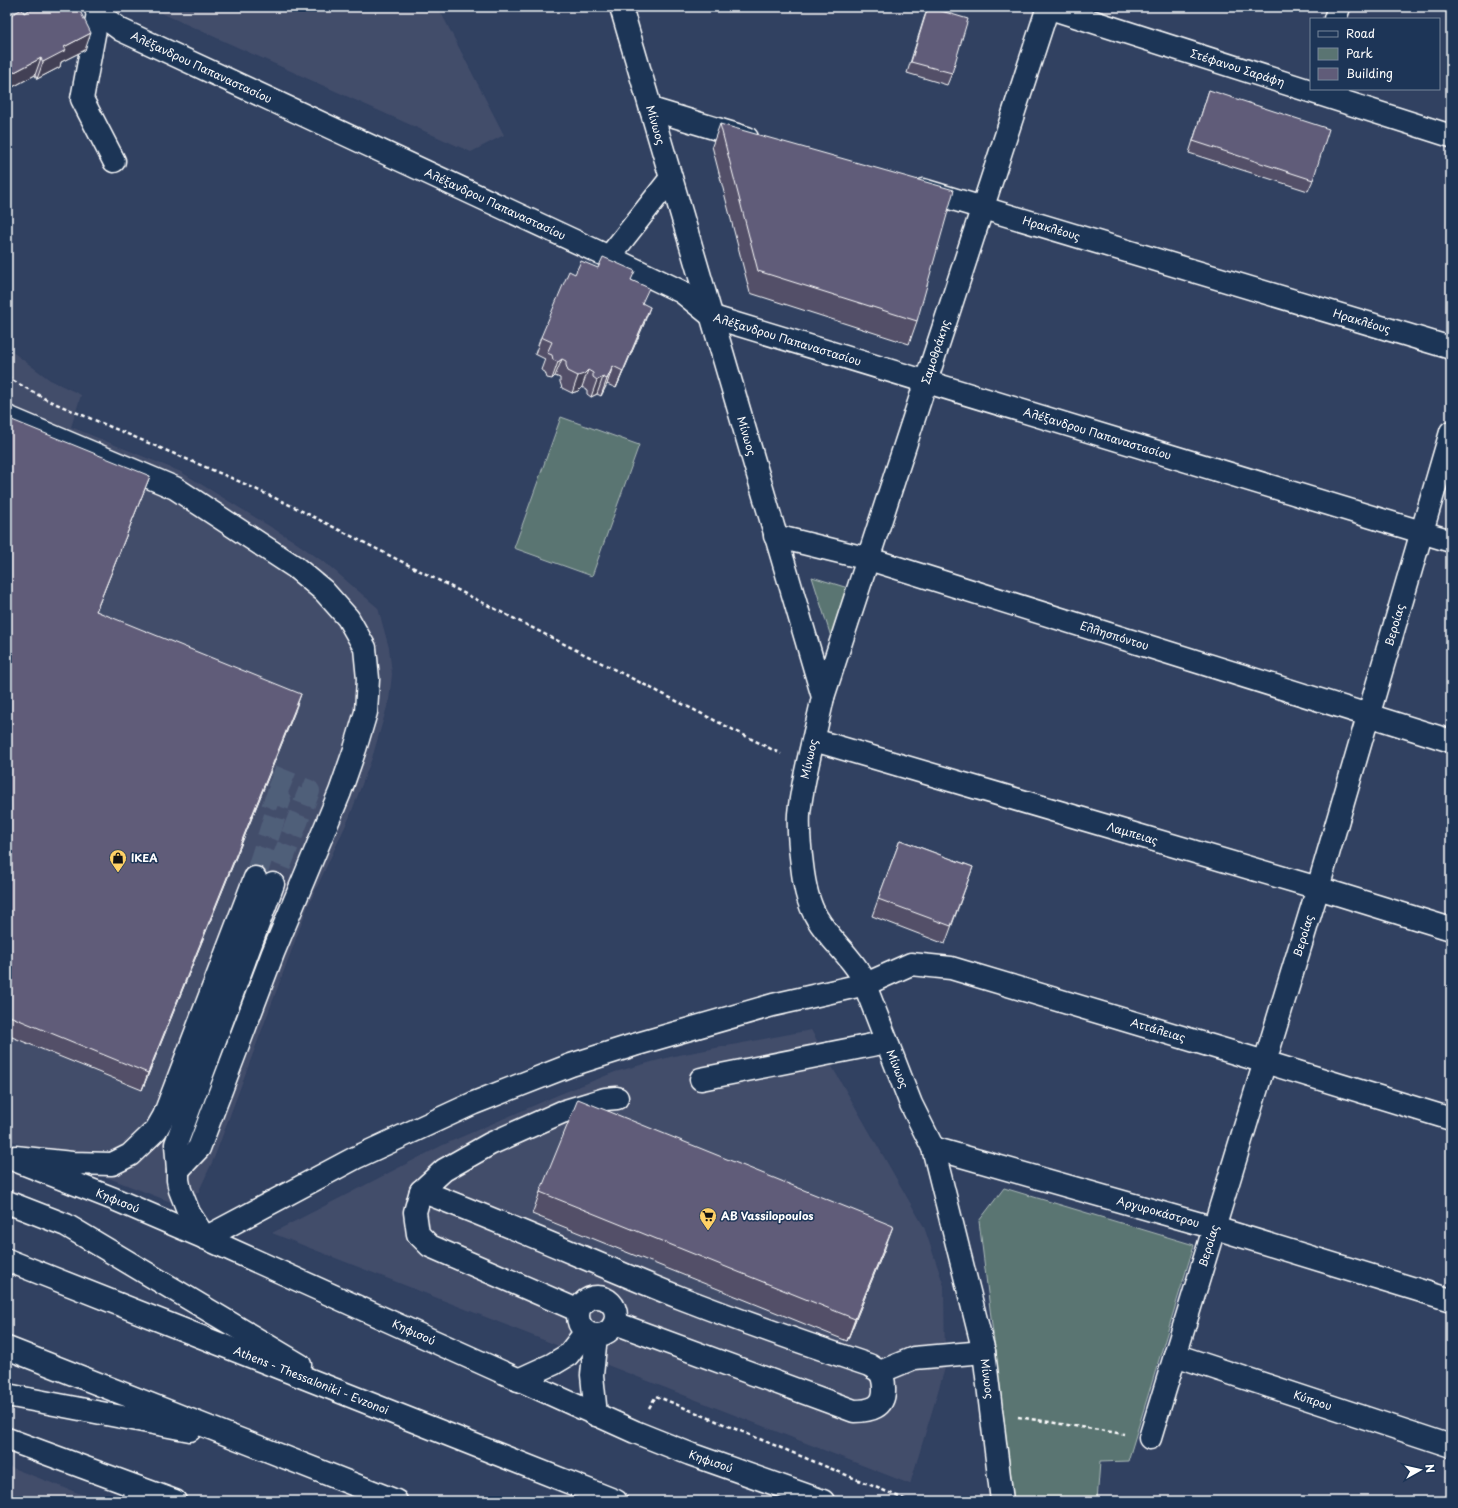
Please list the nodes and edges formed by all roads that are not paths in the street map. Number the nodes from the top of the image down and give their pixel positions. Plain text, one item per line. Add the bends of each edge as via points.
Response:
1 (621, 7) edge
2 (1048, 7) edge
3 (1339, 7) edge
4 (97, 10) edge
5 (1335, 18) edge
6 (1310, 89) edge
7 (1312, 90) edge
8 (651, 109) junction
9 (1451, 136) edge
10 (764, 143) edge
11 (114, 161) dead end
12 (671, 178) junction
13 (907, 186) edge
14 (983, 208) junction
15 (609, 257) junction
16 (712, 317) junction
17 (1451, 348) edge
18 (926, 382) junction
19 (7, 417) edge
20 (1451, 432) edge
21 (1421, 532) junction
22 (775, 536) junction
23 (1451, 541) edge
24 (869, 559) junction
25 (823, 697) junction
26 (1368, 715) junction
27 (814, 740) junction
28 (1451, 741) edge
29 (1318, 888) junction
30 (1451, 929) edge
31 (866, 984) junction
32 (887, 1042) junction
33 (1265, 1062) junction
34 (701, 1079) dead end
35 (617, 1098) dead end
36 (1451, 1119) edge
37 (933, 1148) junction
38 (7, 1157) edge
39 (178, 1170) junction
40 (420, 1191) junction
41 (7, 1202) edge
42 (1215, 1228) junction
43 (205, 1238) junction
44 (7, 1260) edge
45 (615, 1271) junction
46 (606, 1299) junction
47 (1451, 1300) edge
48 (577, 1310) junction
49 (615, 1323) junction
50 (590, 1334) junction
51 (7, 1348) edge
52 (984, 1352) junction
53 (1176, 1355) junction
54 (880, 1372) junction
55 (518, 1380) junction
56 (7, 1395) edge
57 (356, 1399) junction
58 (596, 1415) junction
59 (1150, 1438) road end
60 (7, 1439) edge
61 (242, 1440) junction
62 (1451, 1446) edge
63 (136, 1494) edge
64 (175, 1501) edge
65 (396, 1501) edge
66 (616, 1501) edge
67 (822, 1501) edge
68 (1002, 1501) edge

1 - 8 main road, Μίνωος
2 - 6 main road, Στέφανου Σαράφη
2 - 14 main road, Σαμοθράκης
3 - 5 main road
4 - 11 main road via 82,99
4 - 15 main road, Αλέξανδρου Παπαναστασίου via 121,30
7 - 9 main road, Στέφανου Σαράφη
8 - 10 main road
8 - 12 main road, Μίνωος
12 - 15 main road
12 - 16 main road, Μίνωος
13 - 14 main road, Ηρακλέους
14 - 17 main road, Ηρακλέους
14 - 18 main road, Σαμοθράκης
15 - 16 main road, Αλέξανδρου Παπαναστασίου via 682,292
16 - 18 main road, Αλέξανδρου Παπαναστασίου
16 - 22 main road, Μίνωος
18 - 21 main road, Αλέξανδρου Παπαναστασίου
18 - 24 main road, Σαμοθράκης
19 - 39 main road via 175,488 295,566 324,591 348,618 365,648 368,679 366,712 340,792 273,953 199,1148
20 - 21 main road, Βεροίας
21 - 23 main road, Αλέξανδρου Παπαναστασίου
21 - 26 main road, Βεροίας
22 - 24 main road, Ελλησπόντου
22 - 25 main road, Μίνωος
24 - 25 main road, Σαμοθράκης
24 - 26 main road, Ελλησπόντου
25 - 27 main road, Μίνωος
26 - 28 main road, Ελλησπόντου
26 - 29 main road, Βεροίας
27 - 29 main road, Λαμπειας
27 - 31 main road, Μίνωος via 799,814 801,857 808,897 816,917 836,945 856,966
29 - 30 main road, Λαμπειας
29 - 33 main road, Βεροίας
31 - 32 main road, Μίνωος
31 - 33 main road, Αττάλειας via 911,964 951,968
31 - 43 main road, Αττάλειας via 758,1010 571,1065 474,1103 355,1158
32 - 34 main road
32 - 37 main road, Μίνωος via 911,1104
33 - 36 main road, Αττάλειας
33 - 42 main road, Βεροίας
35 - 40 main road via 562,1112 490,1144 444,1170
37 - 42 main road, Αργυροκάστρου
37 - 52 main road, Μίνωος
38 - 39 main road via 112,1164 130,1155 156,1130 264,881 176,1144
38 - 43 main road, Κηφισού
39 - 43 main road via 184,1202
40 - 45 main road via 516,1228
40 - 48 main road via 415,1212 418,1234 430,1246
41 - 57 main road via 66,1225
42 - 47 main road, Αργυροκάστρου
42 - 53 main road, Βεροίας
43 - 55 main road, Κηφισού
44 - 57 main road, Athens - Thessaloniki - Evzonoi
45 - 46 main road
45 - 54 main road via 774,1333 869,1365
46 - 48 main road via 595,1296 584,1301
46 - 49 main road via 613,1305
48 - 50 main road via 578,1322
49 - 50 main road via 608,1333
49 - 54 main road via 854,1411 868,1411 879,1405 885,1395
50 - 55 main road via 568,1355 554,1364
50 - 58 main road
51 - 61 main road
52 - 54 main road via 914,1358
52 - 68 main road, Μίνωος
53 - 59 main road, Βεροίας
53 - 62 main road, Κύπρου
55 - 58 main road, Κηφισού
56 - 61 main road
57 - 66 main road, Athens - Thessaloniki - Evzonoi
58 - 67 main road, Κηφισού via 690,1454
60 - 63 main road
61 - 65 main road
63 - 64 main road

